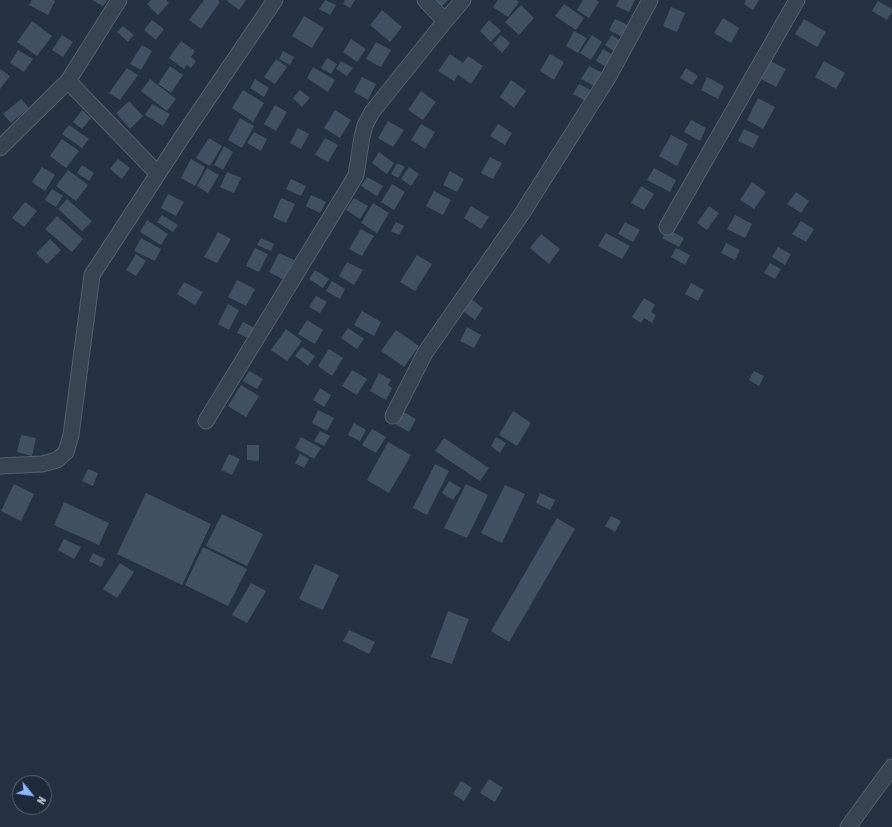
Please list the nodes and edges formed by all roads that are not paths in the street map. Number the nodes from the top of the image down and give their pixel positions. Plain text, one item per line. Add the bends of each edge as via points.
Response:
1 (119, 0) edge
2 (275, 0) edge
3 (425, 0) edge
4 (463, 0) edge
5 (650, 0) edge
6 (797, 0) edge
7 (445, 21) junction
8 (68, 81) junction
9 (0, 148) edge
10 (158, 174) junction
11 (668, 227) dead end
12 (393, 416) dead end
13 (206, 421) dead end
14 (0, 466) edge
15 (892, 767) edge
16 (848, 827) edge

1 - 8 street
2 - 10 street
3 - 7 street
4 - 7 street
5 - 12 street via 610,76 521,215 425,354
6 - 11 street
7 - 13 street via 372,112 365,125 356,175
8 - 9 street
8 - 10 street
10 - 14 street via 92,275 71,435 66,452 57,460 42,464
15 - 16 street

